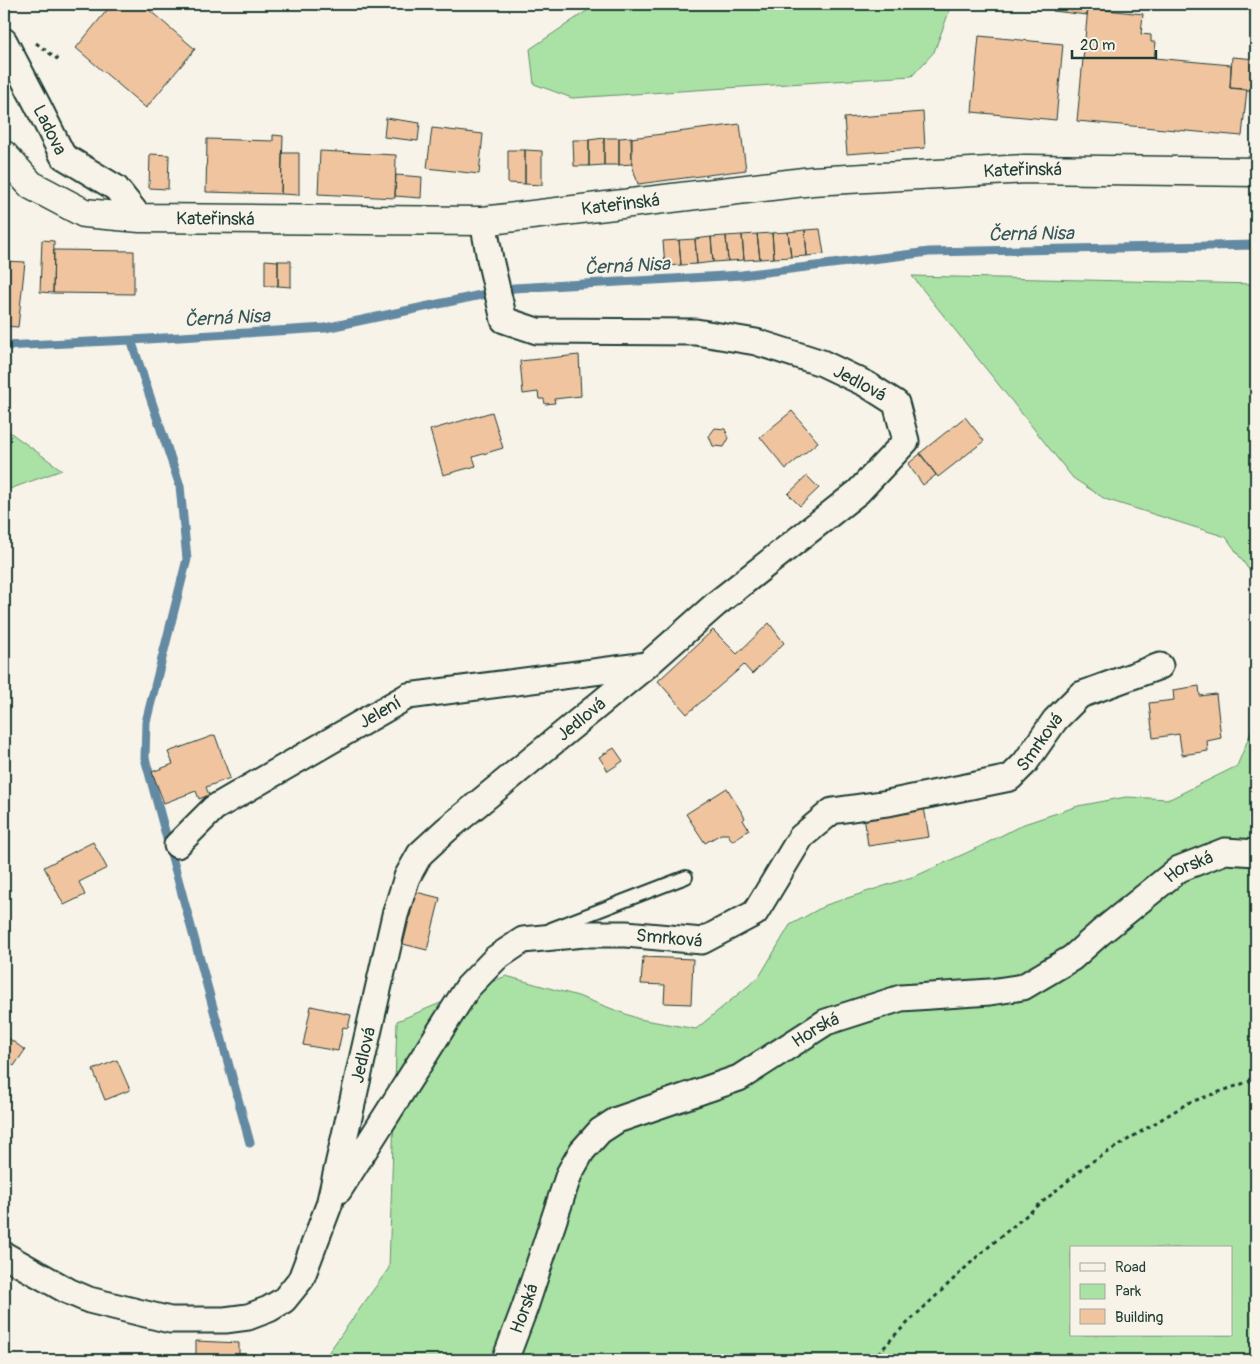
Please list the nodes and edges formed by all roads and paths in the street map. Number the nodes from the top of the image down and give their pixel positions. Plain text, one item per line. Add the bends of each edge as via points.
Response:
1 (4, 41) edge
2 (4, 155) edge
3 (1256, 172) edge
4 (140, 218) junction
5 (483, 221) junction
6 (647, 665) junction
7 (1160, 666) dead end
8 (177, 845) dead end
9 (1256, 853) edge
10 (686, 877) dead end
11 (523, 940) junction
12 (1256, 1079) edge
13 (329, 1205) junction
14 (4, 1256) edge
15 (505, 1360) edge
16 (873, 1360) edge

1 - 4 street, Ladova via 63,156 116,188
2 - 4 street, Kateřinská via 31,185 84,214
3 - 5 street, Kateřinská via 1026,169 821,180
4 - 5 street, Kateřinská
5 - 6 street, Jedlová via 504,320 537,331 696,332 756,342 822,363 896,403 906,441 858,492 716,604
6 - 8 street, Jelení via 408,696 214,808
6 - 13 street, Jedlová via 420,854 407,877 395,915
7 - 11 street, Smrková via 1080,695 1055,720 1010,778 832,811 801,837 756,913 702,941 626,934
9 - 15 street, Horská via 1225,851 1180,869 1072,958 1023,987 901,998 826,1022 739,1078 617,1120 600,1131 582,1151 569,1174
10 - 11 lane
11 - 13 street, Smrková via 496,958 468,987
12 - 16 path via 1188,1103 1088,1164 980,1254
13 - 14 street, Jedlová via 301,1279 284,1300 248,1317 170,1320 89,1300

